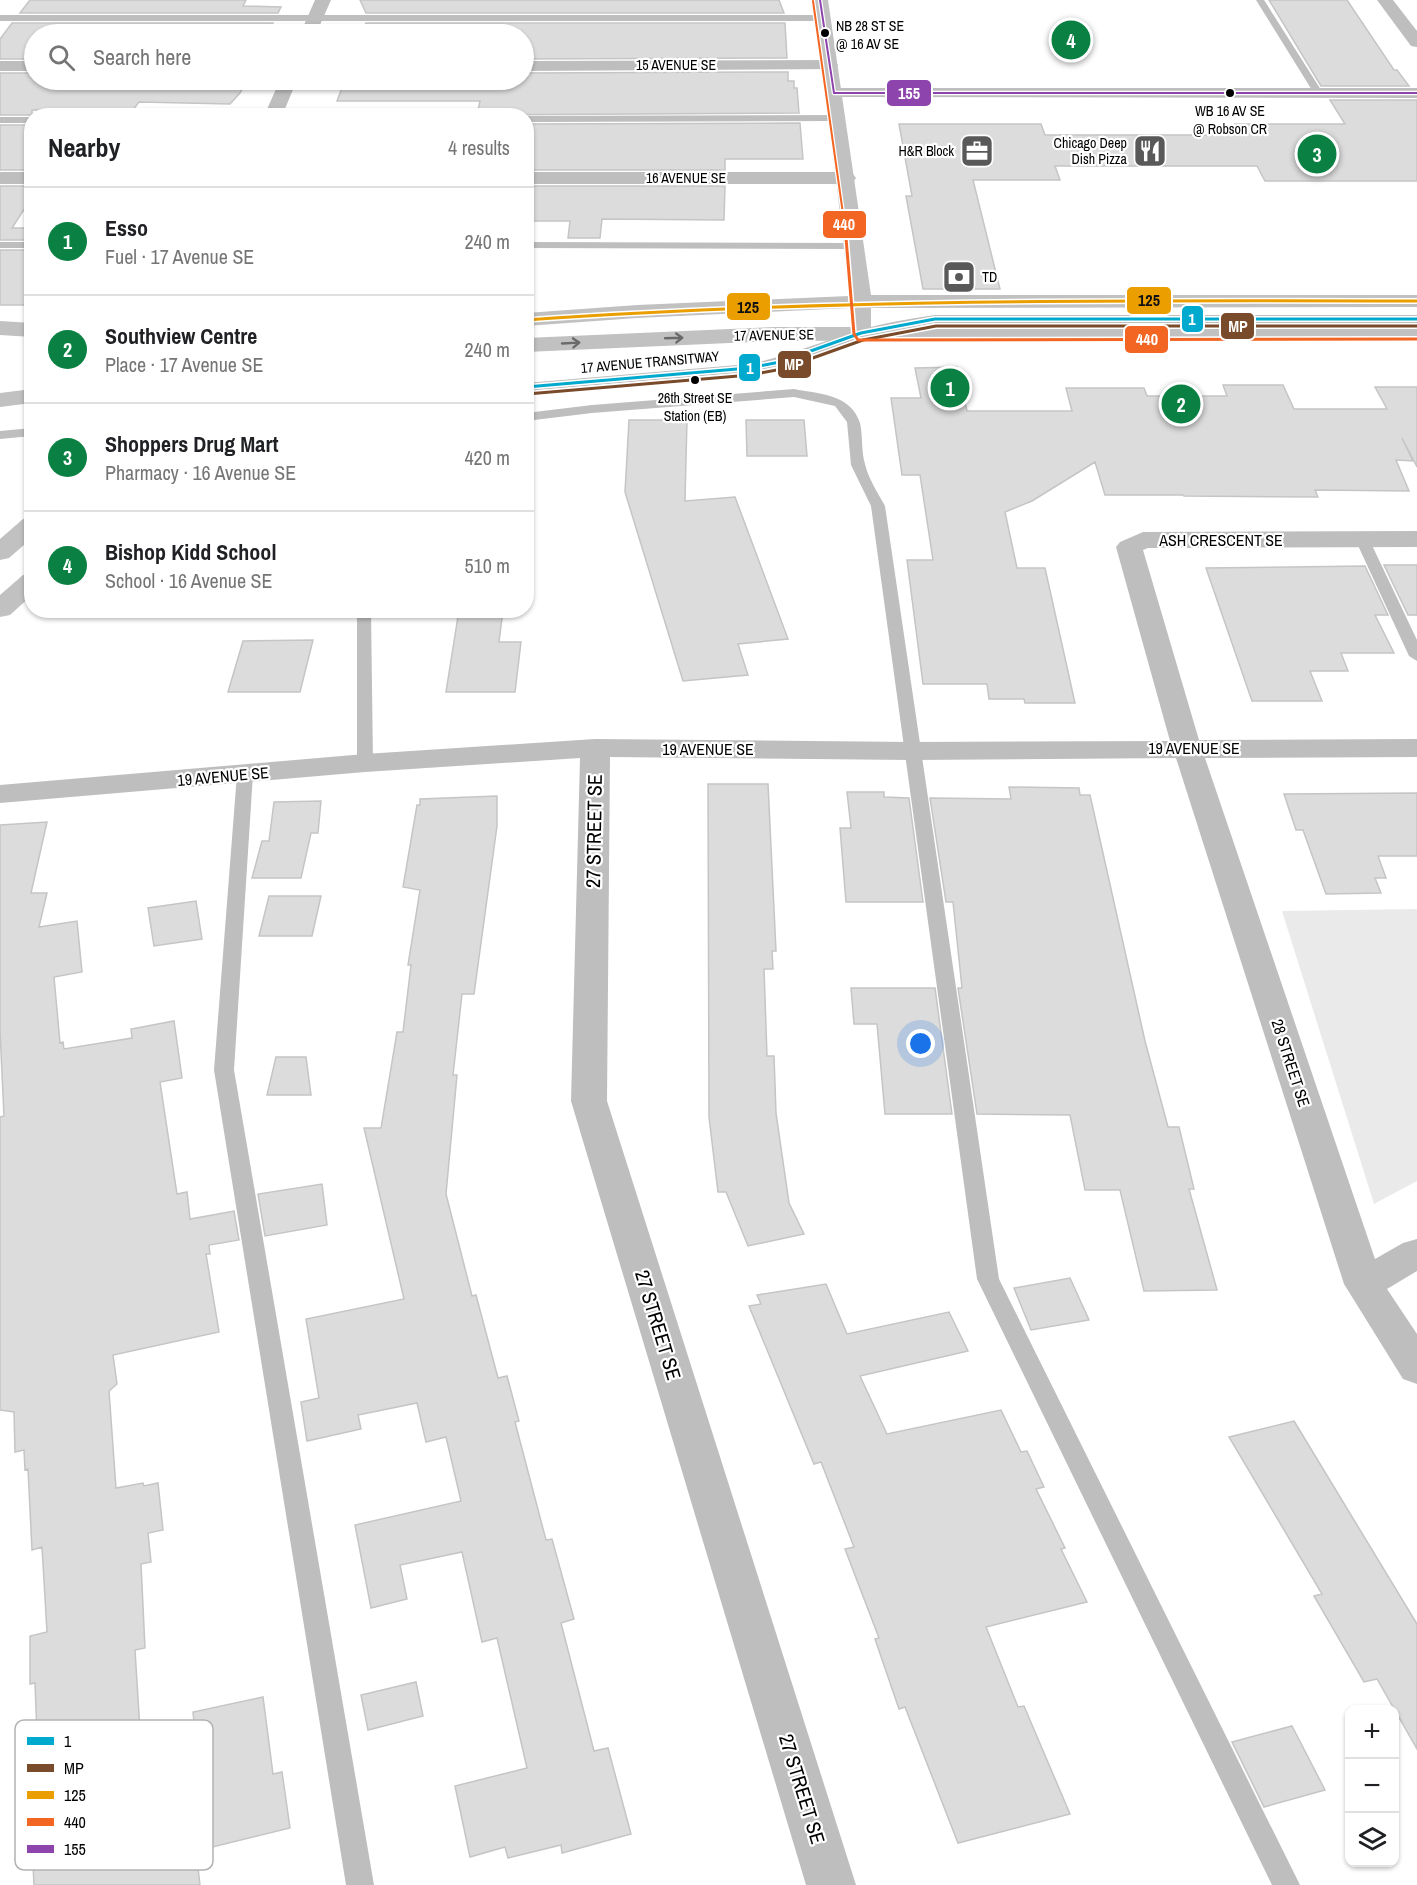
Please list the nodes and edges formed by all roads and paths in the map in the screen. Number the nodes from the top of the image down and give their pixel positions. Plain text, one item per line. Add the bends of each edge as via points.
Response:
1 (323, 0) edge
2 (820, 0) edge
3 (1260, 0) edge
4 (1385, 0) edge
5 (0, 18) edge
6 (315, 18) junction
7 (822, 18) junction
8 (312, 24) edge
9 (1417, 42) edge
10 (829, 65) junction
11 (0, 66) edge
12 (24, 66) edge
13 (534, 66) edge
14 (284, 90) edge
15 (834, 93) junction
16 (1318, 93) junction
17 (1417, 93) edge
18 (276, 108) edge
19 (838, 118) junction
20 (534, 119) edge
21 (0, 120) edge
22 (24, 120) edge
23 (0, 178) edge
24 (24, 178) edge
25 (534, 178) edge
26 (846, 178) junction
27 (0, 245) edge
28 (24, 245) edge
29 (534, 245) edge
30 (854, 246) junction
31 (1417, 301) edge
32 (861, 303) junction
33 (534, 315) edge
34 (580, 315) junction
35 (534, 319) edge
36 (1417, 319) edge
37 (24, 320) edge
38 (2, 325) edge
39 (24, 328) edge
40 (1417, 332) edge
41 (861, 333) junction
42 (534, 345) edge
43 (24, 376) edge
44 (0, 379) edge
45 (534, 386) edge
46 (24, 397) edge
47 (0, 400) edge
48 (534, 416) edge
49 (24, 433) edge
50 (0, 435) edge
51 (24, 531) edge
52 (1362, 539) junction
53 (1417, 539) edge
54 (0, 552) edge
55 (24, 588) edge
56 (0, 609) edge
57 (364, 618) edge
58 (1417, 656) edge
59 (1417, 747) edge
60 (595, 748) junction
61 (1187, 748) junction
62 (911, 751) junction
63 (365, 764) junction
64 (245, 774) junction
65 (0, 794) edge
66 (1417, 1253) edge
67 (1364, 1284) junction
68 (1417, 1368) edge
69 (360, 1885) edge
70 (831, 1885) edge
71 (1286, 1885) edge

1 - 6 street
2 - 7 main road
3 - 16 lane
4 - 9 street
5 - 6 lane
6 - 7 lane
6 - 8 street
7 - 10 main road
10 - 13 street, 15 AVENUE SE
10 - 15 main road
11 - 12 street
14 - 18 street
15 - 16 street
15 - 19 main road
16 - 17 street
19 - 20 lane
19 - 26 main road
21 - 22 lane
23 - 24 street
25 - 26 street, 16 AVENUE SE
26 - 30 main road
27 - 28 lane
29 - 30 lane
30 - 32 main road
31 - 32 main road, 17 AVENUE SE
32 - 34 main road, 17 AVENUE SE
32 - 41 main road
33 - 34 main road, 17 AVENUE SE
34 - 35 main road, 17 AVENUE SE
36 - 41 lane, 17 AVENUE TRANSITWAY via 935,319
37 - 38 main road
38 - 39 main road
40 - 41 main road, 17 AVENUE SE
42 -> 41 main road, 17 AVENUE SE
41 - 45 lane, 17 AVENUE TRANSITWAY via 805,354 749,368
43 - 44 main road
46 - 47 main road
48 - 62 lane via 776,394 813,395 839,404 853,422 858,465 878,506
49 - 50 lane
51 - 54 main road
52 - 53 street, ASH CRESCENT SE
52 - 58 lane
52 - 61 street, ASH CRESCENT SE via 1143,540 1129,547
55 - 56 main road
57 - 63 lane
59 - 61 street, 19 AVENUE SE
60 - 62 street, 19 AVENUE SE
60 - 63 street, 19 AVENUE SE
60 - 70 street, 27 STREET SE via 589,1101
61 - 62 street, 19 AVENUE SE
61 - 67 street, 28 STREET SE
62 - 71 lane via 988,1279
63 - 64 street, 19 AVENUE SE
64 - 65 street, 19 AVENUE SE
64 - 69 lane via 224,1070
66 - 67 street
67 - 68 street, 28 STREET SE

